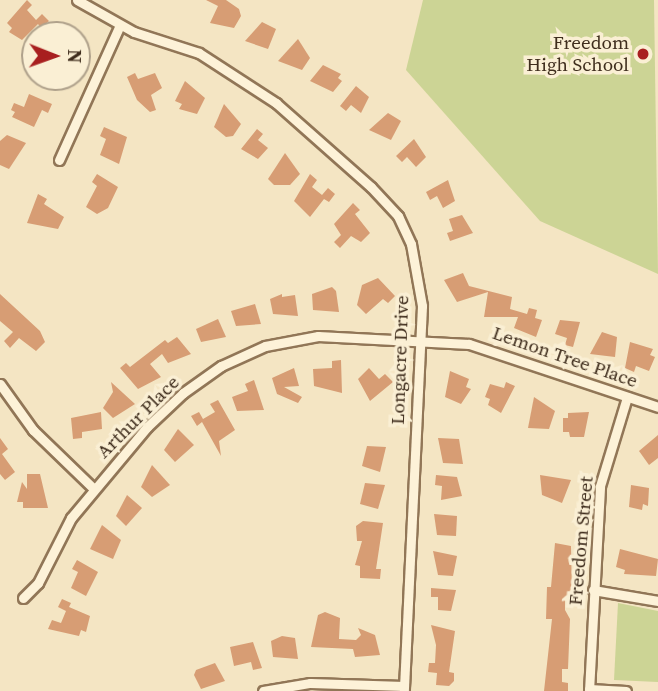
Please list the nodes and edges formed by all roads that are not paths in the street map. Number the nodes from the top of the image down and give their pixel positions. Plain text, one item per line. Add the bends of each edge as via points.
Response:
1 (77, 0) edge
2 (120, 25) junction
3 (59, 160) dead end
4 (419, 339) junction
5 (0, 384) edge
6 (627, 397) junction
7 (658, 407) edge
8 (93, 488) junction
9 (593, 590) junction
10 (23, 598) dead end
11 (658, 601) edge
12 (404, 689) edge
13 (589, 690) edge
14 (263, 691) edge
15 (626, 691) edge

1 - 2 street, Longacre Drive
2 - 3 street
2 - 4 street, Longacre Drive via 199,52 241,78 371,187 398,216 411,244 420,284
4 - 6 street, Lemon Tree Place via 496,350
4 - 8 street, Arthur Place via 318,336 265,346 221,366 183,393
4 - 12 street, Longacre Drive
5 - 8 street via 33,430
6 - 7 street, Lemon Tree Place
6 - 9 street, Freedom Street via 600,486
8 - 10 street, Arthur Place via 71,518 38,583
9 - 11 street
9 - 13 street, Freedom Street
12 - 14 street via 310,683
13 - 15 street

